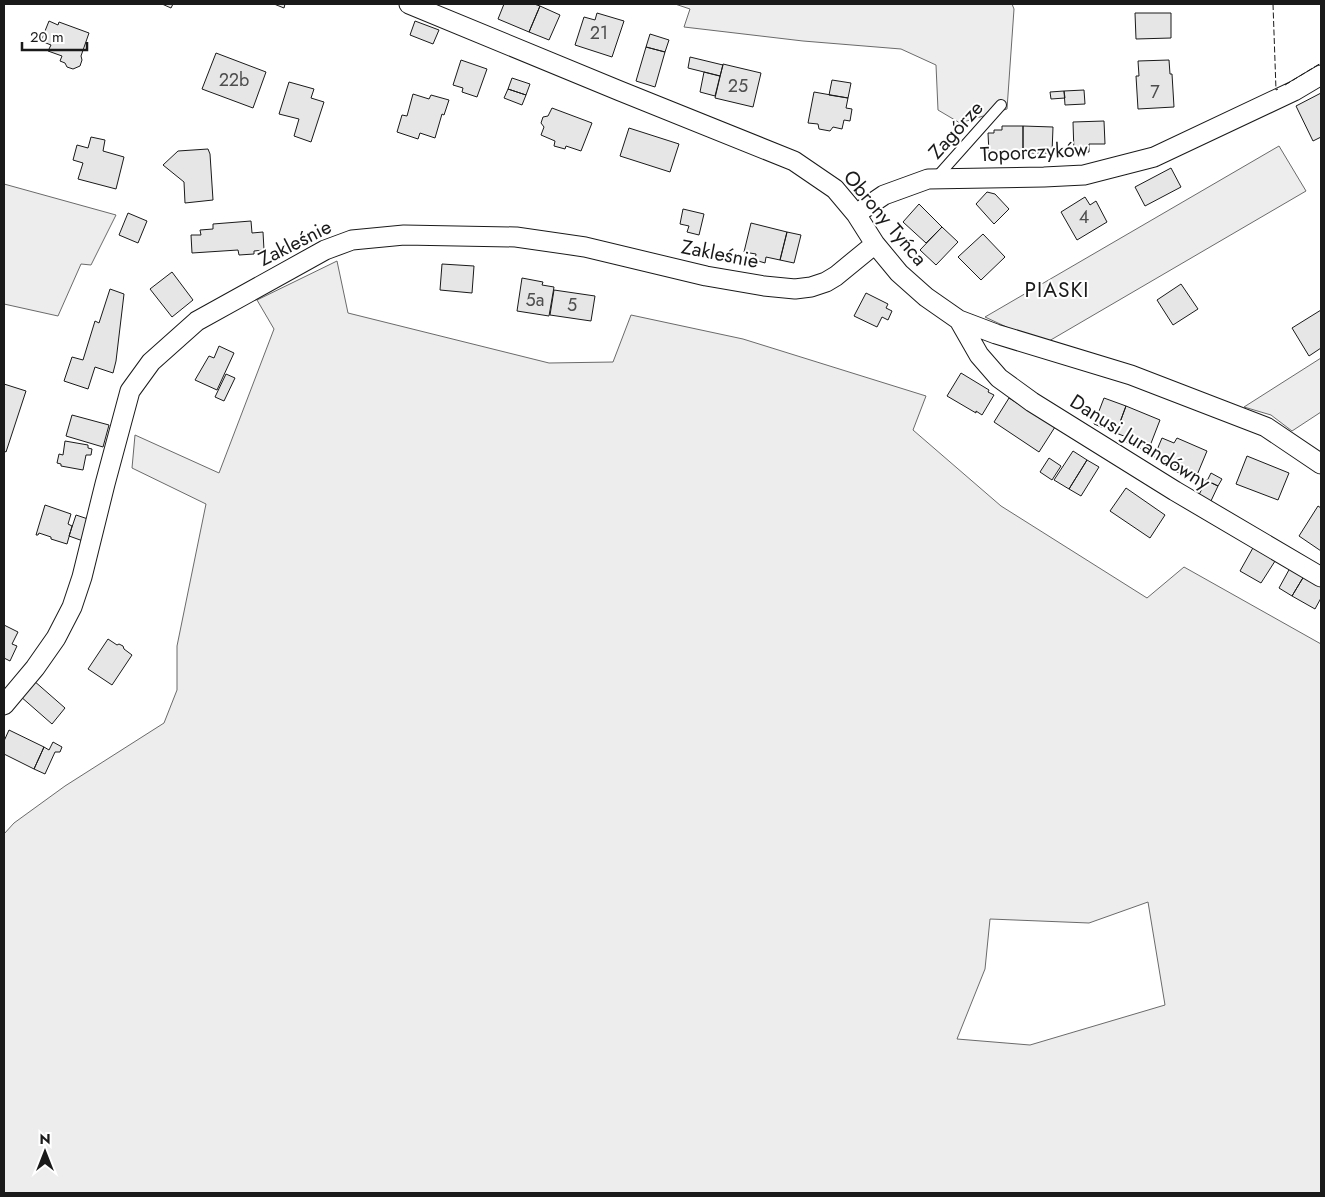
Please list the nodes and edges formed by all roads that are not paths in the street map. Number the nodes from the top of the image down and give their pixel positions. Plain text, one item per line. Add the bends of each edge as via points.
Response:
1 (409, 4) edge
2 (1321, 75) edge
3 (1001, 105) dead end
4 (936, 178) junction
5 (856, 214) junction
6 (875, 244) junction
7 (959, 320) junction
8 (1321, 464) edge
9 (1321, 576) edge
10 (4, 706) edge

1 - 5 street, Obrony Tyńca via 794,161 835,188
2 - 4 street, Toporczyków via 1154,157 1118,167 1084,175
3 - 4 lane, Zagórze
4 - 5 street, Toporczyków via 884,195
5 - 6 street, Obrony Tyńca
6 - 7 street, Obrony Tyńca via 899,273
6 - 10 street, Zakleśnie via 826,282 795,290 706,276 585,247 516,237 404,235 352,240 325,250 197,321 151,362 130,391 72,607 56,638
7 - 8 street, Obrony Tyńca via 1131,375 1266,427
7 - 9 street, Danusi Jurandówny via 978,355 999,378 1032,402

